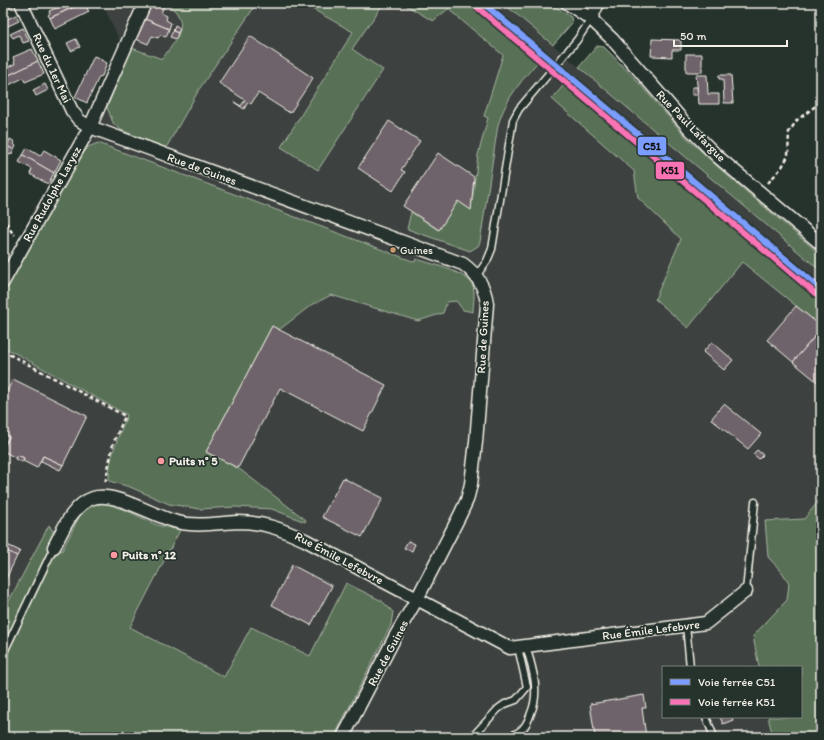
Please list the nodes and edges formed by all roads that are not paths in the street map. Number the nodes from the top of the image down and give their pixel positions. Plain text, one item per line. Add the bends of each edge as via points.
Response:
1 (21, 3) edge
2 (145, 3) edge
3 (567, 3) edge
4 (598, 3) edge
5 (591, 19) junction
6 (90, 127) junction
7 (821, 244) edge
8 (477, 275) junction
9 (3, 282) edge
10 (755, 502) dead end
11 (54, 547) joint
12 (746, 591) joint
13 (416, 599) junction
14 (686, 625) junction
15 (522, 647) junction
16 (3, 654) edge
17 (690, 666) edge
18 (706, 718) edge
19 (343, 737) edge
20 (472, 737) edge
21 (506, 737) edge
22 (714, 737) edge

1 - 6 street, Rue du 1er Mai via 72,111 79,120
2 - 6 street, Rue Rudolphe Larysz
3 - 5 street, Rue Paul Lafargue
4 - 5 street
5 - 7 street, Rue Paul Lafargue via 718,157
5 - 8 lane via 513,120 492,249
6 - 8 street, Rue de Guines via 463,264
6 - 9 street, Rue Rudolphe Larysz
8 - 13 street, Rue de Guines via 483,287 486,304 472,484 460,515
10 - 12 lane
11 - 13 street, Rue Émile Lefebvre via 75,511 83,503 102,496 116,498 178,523 194,525 237,522 282,529
11 - 16 lane
12 - 14 street, Rue Émile Lefebvre via 706,623
13 - 15 street, Rue Émile Lefebvre via 510,648
13 - 19 street, Rue de Guines
14 - 15 street, Rue Émile Lefebvre
14 - 17 lane
15 - 20 lane via 527,687 516,700 498,709
15 - 21 lane via 533,669 536,688 534,705 527,726
18 - 22 lane

